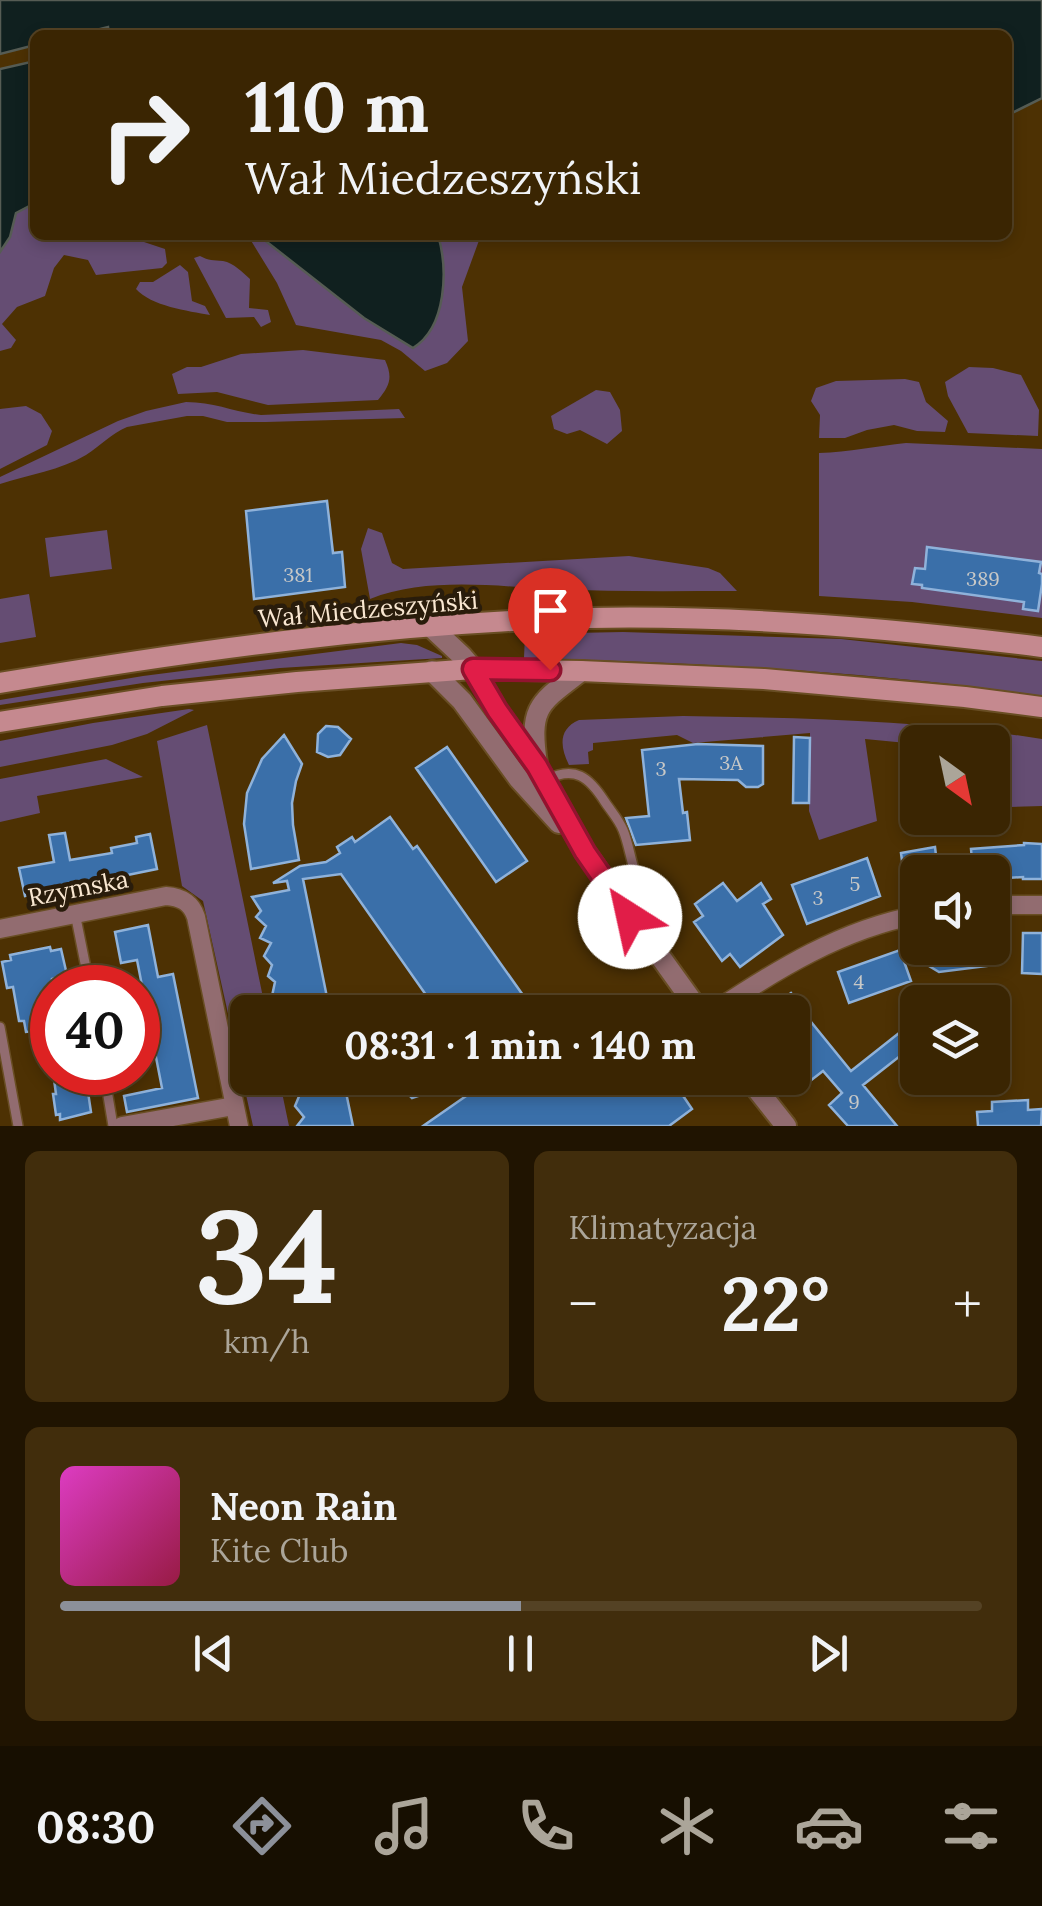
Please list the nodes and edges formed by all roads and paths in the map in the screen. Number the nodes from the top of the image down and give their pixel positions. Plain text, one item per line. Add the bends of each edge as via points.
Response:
1 (430, 626) junction
2 (1042, 647) edge
3 (473, 669) junction
4 (581, 670) junction
5 (432, 671) junction
6 (0, 683) edge
7 (1042, 707) edge
8 (0, 722) edge
9 (539, 781) junction
10 (618, 899) junction
11 (1010, 905) edge
12 (1042, 905) edge
13 (75, 914) junction
14 (900, 920) edge
15 (0, 929) edge
16 (85, 965) edge
17 (688, 995) edge
18 (739, 995) edge
19 (0, 1027) edge
20 (108, 1095) edge
21 (761, 1095) edge
22 (234, 1106) junction
23 (18, 1126) edge
24 (113, 1126) edge
25 (122, 1126) edge
26 (239, 1126) edge
27 (786, 1126) edge

1 - 2 main road, Wał Miedzeszyński via 676,618 895,630
1 - 3 street
1 - 6 main road, Wał Miedzeszyński via 230,647
3 - 4 main road
3 - 5 main road
3 - 9 street
4 - 7 main road via 800,682
4 - 9 street via 538,710 533,736
5 - 8 main road via 162,696
5 - 9 street via 519,779
9 - 10 street
9 - 10 lane via 568,772 594,785 622,827 634,869
10 - 17 street
11 - 12 street
13 - 15 street, Rzymska
13 - 16 lane
13 - 22 street, Rzymska via 166,896 188,903
14 - 18 street via 810,953
19 - 23 lane
20 - 24 lane
21 - 27 street
22 - 25 street
22 - 26 street

